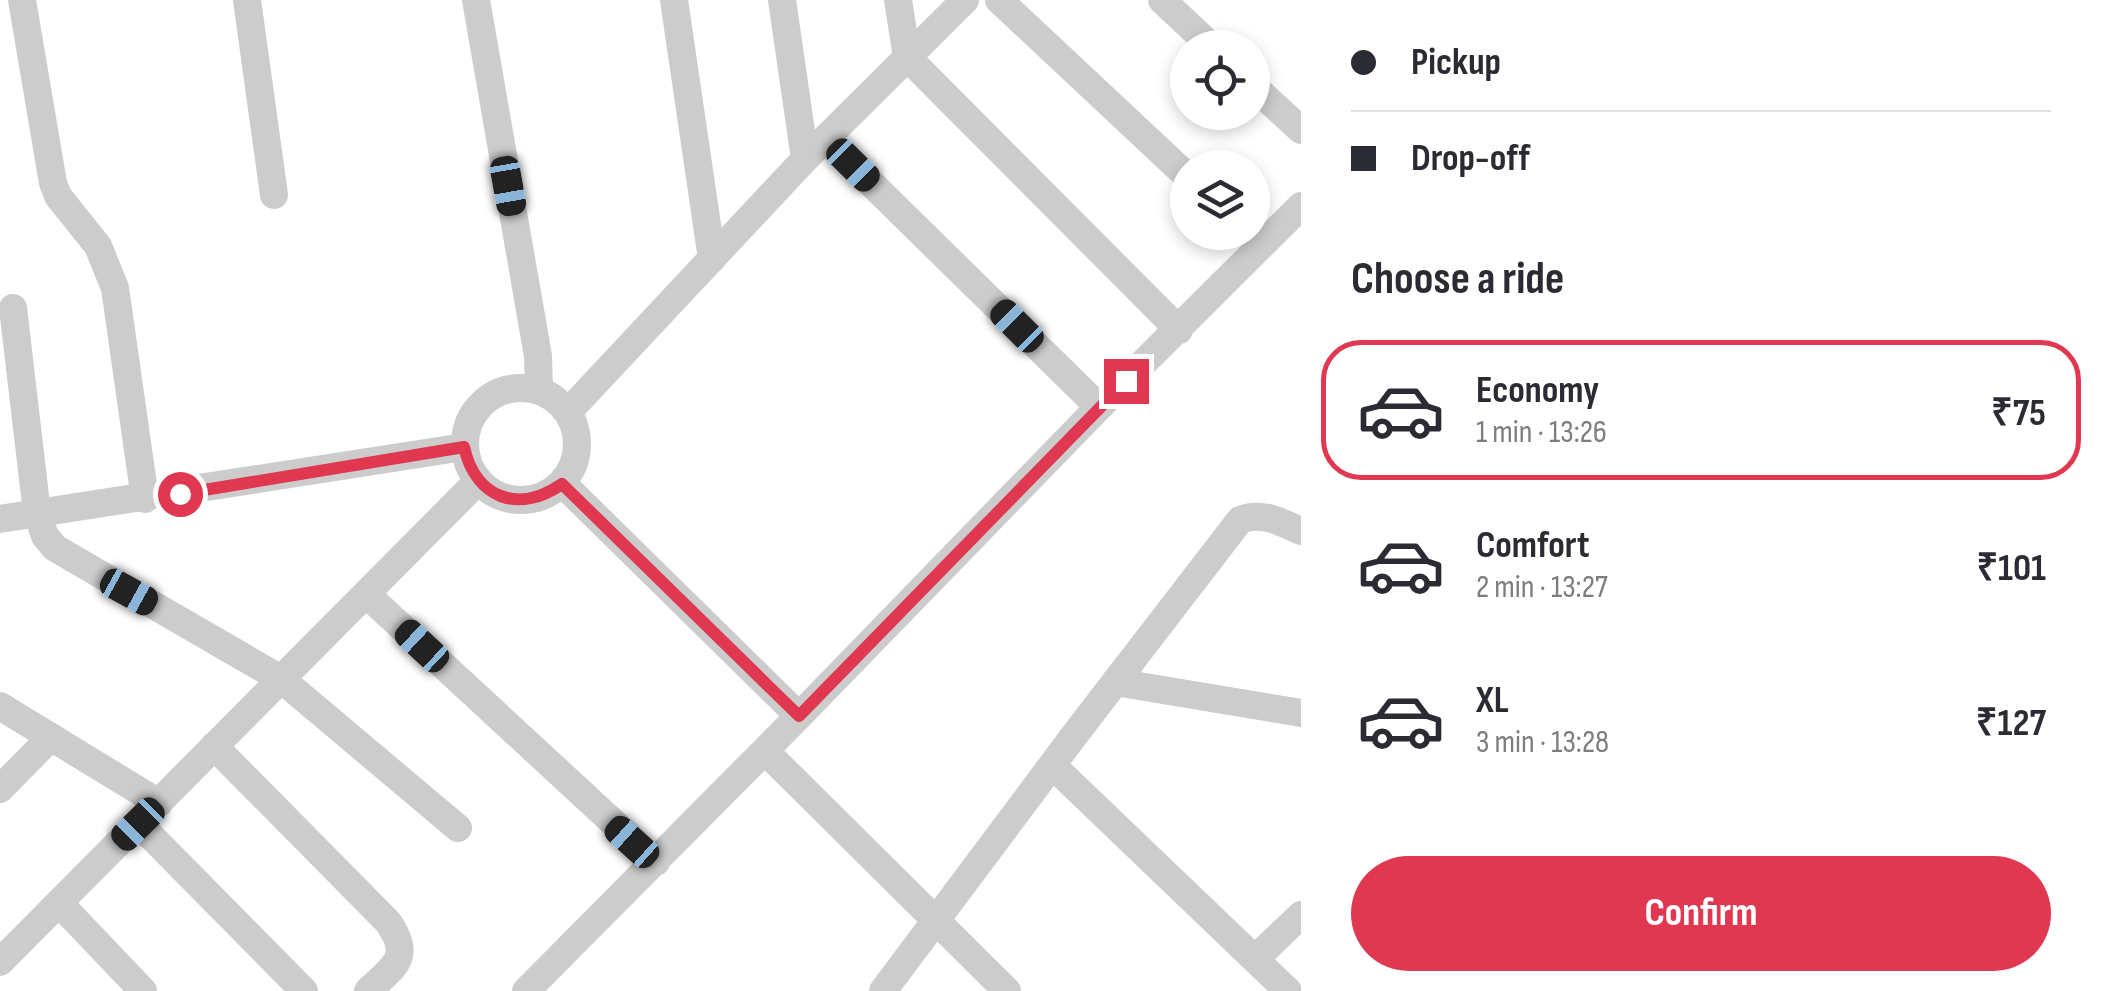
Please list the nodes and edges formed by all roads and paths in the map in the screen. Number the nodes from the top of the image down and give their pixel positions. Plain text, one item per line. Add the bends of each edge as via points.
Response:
1 (22, 0) edge
2 (247, 0) edge
3 (476, 0) edge
4 (674, 0) edge
5 (782, 0) edge
6 (898, 0) edge
7 (965, 0) edge
8 (999, 0) edge
9 (1162, 0) edge
10 (1194, 30) edge
11 (907, 58) junction
12 (1270, 102) edge
13 (1301, 130) edge
14 (826, 138) junction
15 (805, 160) junction
16 (1170, 160) edge
17 (274, 195) dead end
18 (1301, 206) edge
19 (1270, 228) edge
20 (1246, 250) edge
21 (712, 259) junction
22 (13, 308) dead end
23 (1179, 330) junction
24 (539, 390) junction
25 (1098, 407) junction
26 (568, 412) junction
27 (464, 447) junction
28 (478, 481) junction
29 (562, 484) junction
30 (144, 499) junction
31 (37, 514) junction
32 (0, 520) edge
33 (1301, 532) edge
34 (366, 594) junction
35 (281, 679) junction
36 (1116, 682) junction
37 (0, 706) edge
38 (1301, 713) edge
39 (799, 716) junction
40 (51, 737) junction
41 (214, 746) junction
42 (765, 751) junction
43 (1052, 765) junction
44 (0, 789) edge
45 (159, 802) junction
46 (138, 824) junction
47 (458, 828) dead end
48 (656, 862) junction
49 (59, 903) junction
50 (1301, 916) edge
51 (936, 920) junction
52 (1256, 958) junction
53 (0, 962) edge
54 (143, 991) edge
55 (304, 991) edge
56 (368, 991) edge
57 (526, 991) edge
58 (883, 991) edge
59 (1007, 991) edge
60 (1288, 991) edge

1 - 30 street via 58,196 98,246 115,288
2 - 17 street
3 - 24 street
4 - 21 street
5 - 15 street
6 - 11 street
7 - 11 street
8 - 16 street
9 - 10 street
11 - 14 street
11 - 23 street
12 - 13 street
14 - 15 street
14 - 25 street
15 - 21 street
18 - 19 street
20 - 23 street
21 - 26 street
22 - 31 street
23 - 25 street
24 - 26 street
24 - 27 street via 521,387 486,398 466,428
25 - 39 street
26 - 29 street via 577,449
27 - 28 street
27 - 30 street
28 - 29 street via 510,499 529,500
28 - 34 street
29 - 39 street
30 - 31 street
31 - 32 street
31 - 35 street via 45,536 68,558
33 - 36 street via 1264,516 1240,520
34 - 35 street
34 - 48 street
35 - 41 street
35 - 47 street
36 - 38 street
36 - 43 street
37 - 40 street
39 - 42 street
40 - 44 street
40 - 45 street
41 - 45 street
41 - 56 street via 399,938 396,964
42 - 48 street
42 - 51 street
43 - 51 street
43 - 52 street
45 - 46 street
46 - 49 street
46 - 55 street
48 - 57 street
49 - 53 street
49 - 54 street
50 - 52 street
51 - 58 street
51 - 59 street
52 - 60 street

